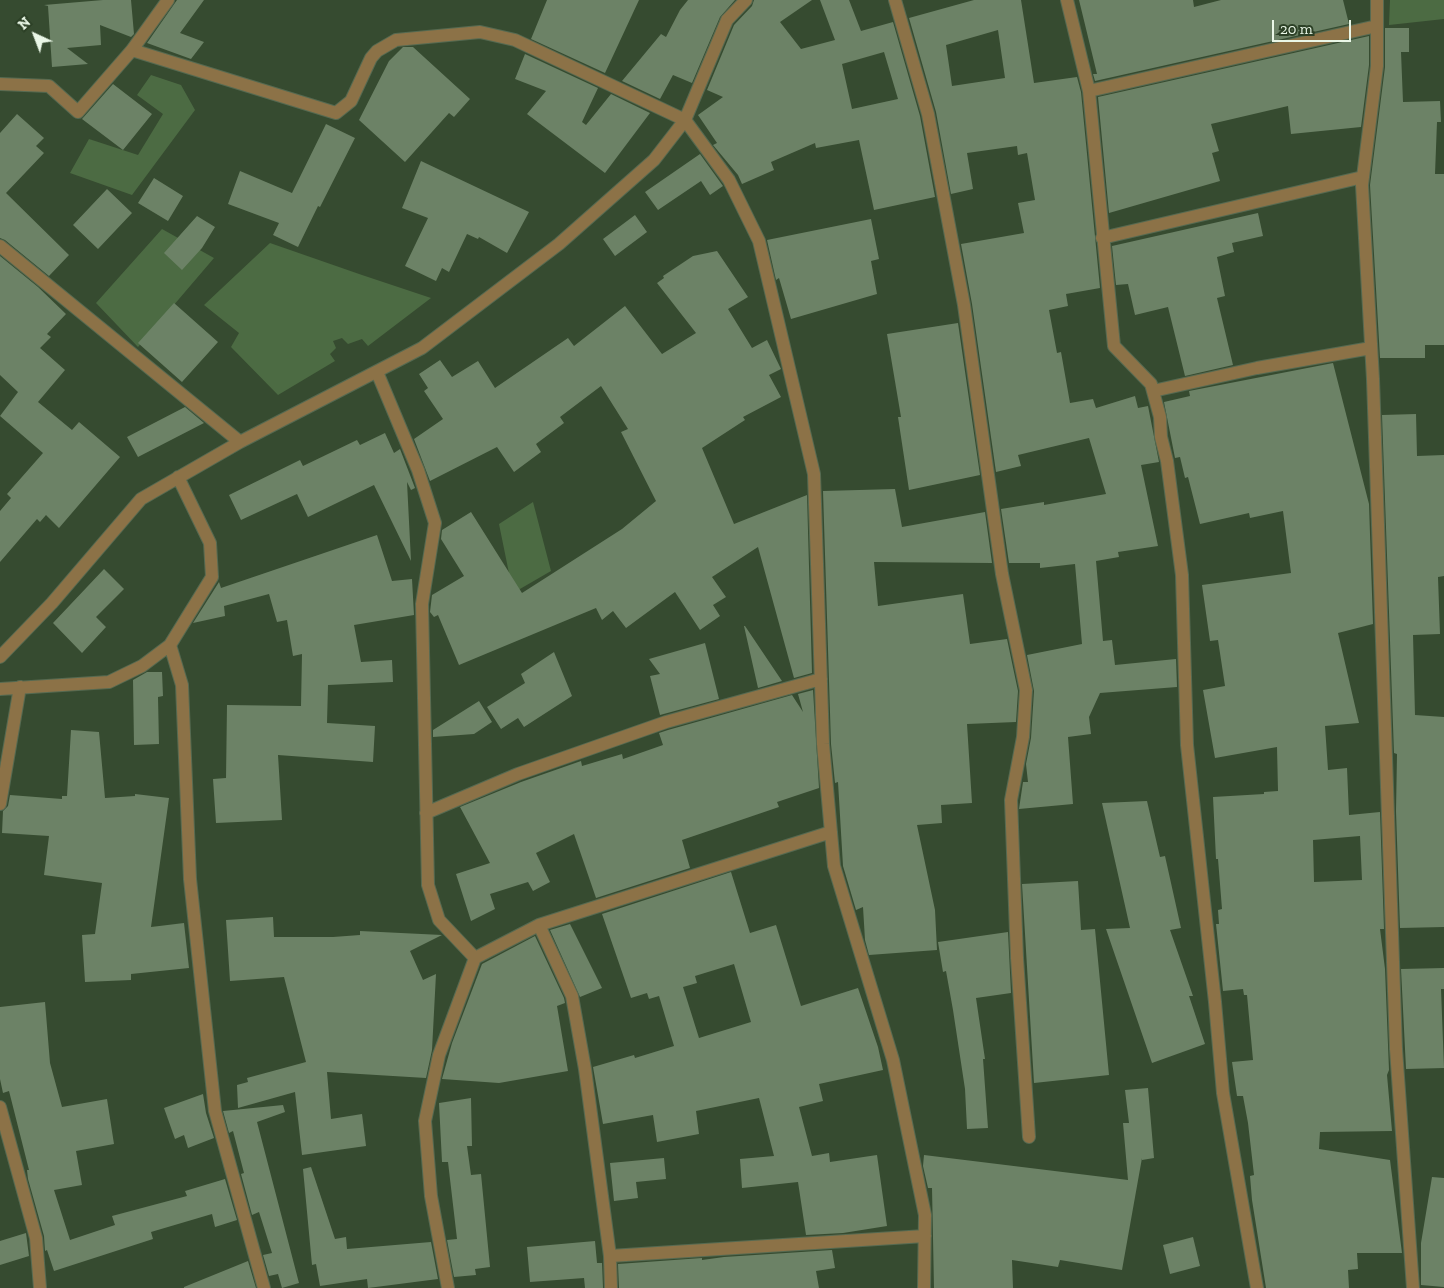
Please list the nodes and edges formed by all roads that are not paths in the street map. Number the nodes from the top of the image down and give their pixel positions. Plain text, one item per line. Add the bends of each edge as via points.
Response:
1 (168, 0) edge
2 (739, 0) edge
3 (746, 0) edge
4 (895, 0) edge
5 (1067, 0) edge
6 (1377, 0) edge
7 (727, 20) junction
8 (1377, 26) junction
9 (132, 50) junction
10 (0, 84) edge
11 (1089, 91) junction
12 (685, 120) junction
13 (1363, 177) junction
14 (1102, 238) junction
15 (0, 246) edge
16 (1371, 348) junction
17 (377, 372) junction
18 (1152, 391) junction
19 (240, 442) junction
20 (178, 477) junction
21 (170, 646) junction
22 (0, 657) edge
23 (821, 679) junction
24 (20, 688) junction
25 (0, 689) edge
26 (0, 804) edge
27 (426, 813) junction
28 (831, 832) junction
29 (539, 925) junction
30 (475, 958) junction
31 (0, 1107) edge
32 (1029, 1136) dead end
33 (925, 1236) junction
34 (610, 1256) junction
35 (40, 1288) edge
36 (264, 1288) edge
37 (448, 1288) edge
38 (612, 1288) edge
39 (924, 1288) edge
40 (1256, 1288) edge
41 (1414, 1288) edge

1 - 9 street
2 - 7 street
3 - 7 street
4 - 32 street via 928,114 964,305 1002,574 1026,690 1023,737 1011,800
5 - 11 street
6 - 8 street
7 - 12 street
8 - 11 street
8 - 13 street via 1377,66
9 - 10 street via 78,112 49,86
9 - 12 street via 336,113 351,101 371,58 396,40 480,32 515,40
11 - 14 street
12 - 17 street via 654,160 559,244 422,348
12 - 23 street via 729,180 759,241 814,474
13 - 14 street
13 - 16 street
14 - 18 street via 1114,346 1151,384
15 - 19 street
16 - 18 street via 1265,366
16 - 41 street via 1396,1049
17 - 19 street
17 - 27 street via 418,470 435,523 422,604
18 - 40 street via 1160,417 1182,575 1187,745 1223,1093
19 - 20 street
20 - 21 street via 210,543 212,577
20 - 22 street via 141,499 52,603
21 - 24 street via 142,666 109,682
21 - 36 street via 182,685 190,879 215,1111
23 - 27 street via 666,722 518,774
23 - 28 street
24 - 25 street
24 - 26 street
27 - 30 street via 428,885 439,920
28 - 29 street
28 - 33 street via 834,866 893,1060 925,1215
29 - 30 street
29 - 34 street via 572,996
30 - 37 street via 439,1055 425,1121 431,1196
31 - 35 street via 36,1238
33 - 34 street
33 - 39 street
34 - 38 street

